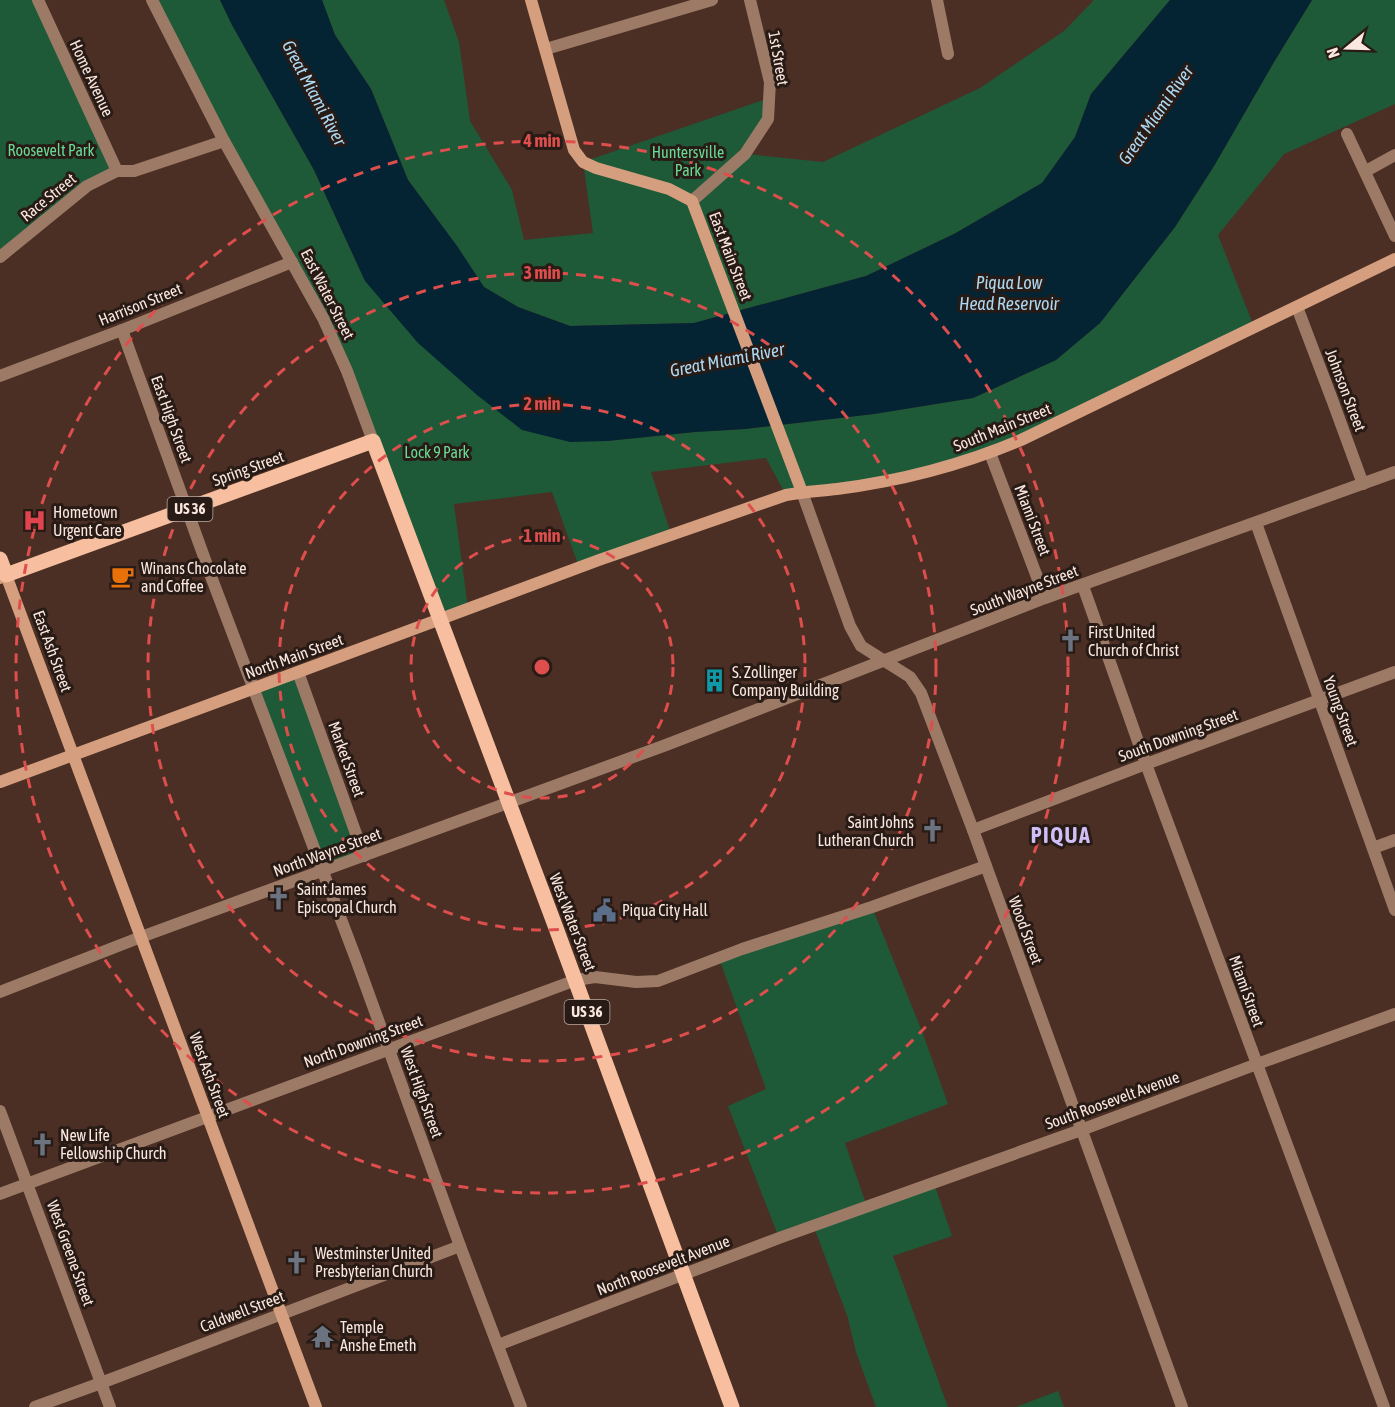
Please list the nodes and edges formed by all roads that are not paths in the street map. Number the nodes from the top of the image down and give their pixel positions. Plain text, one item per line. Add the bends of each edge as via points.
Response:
1 (38, 0) edge
2 (152, 0) edge
3 (531, 0) edge
4 (712, 0) edge
5 (750, 0) edge
6 (937, 0) edge
7 (546, 49) junction
8 (948, 54) dead end
9 (1347, 134) dead end
10 (224, 141) junction
11 (1395, 155) edge
12 (117, 171) junction
13 (1366, 171) junction
14 (692, 201) junction
15 (1395, 236) edge
16 (0, 257) edge
17 (1395, 259) edge
18 (292, 262) junction
19 (1297, 308) junction
20 (122, 330) junction
21 (0, 376) edge
22 (373, 441) junction
23 (990, 453) junction
24 (1395, 472) edge
25 (1363, 484) junction
26 (802, 492) junction
27 (188, 510) junction
28 (1256, 523) junction
29 (0, 560) edge
30 (598, 560) joint
31 (3, 577) edge
32 (1083, 586) junction
33 (1045, 598) junction
34 (440, 619) junction
35 (883, 661) junction
36 (298, 672) junction
37 (1395, 672) edge
38 (253, 689) junction
39 (1319, 700) junction
40 (666, 745) joint
41 (73, 754) junction
42 (1146, 764) junction
43 (0, 782) edge
44 (510, 802) junction
45 (973, 830) junction
46 (1395, 840) edge
47 (1373, 848) junction
48 (364, 856) junction
49 (986, 866) junction
50 (322, 871) junction
51 (1395, 910) edge
52 (141, 937) junction
53 (576, 980) junction
54 (0, 992) edge
55 (1395, 1014) edge
56 (389, 1049) junction
57 (1257, 1064) junction
58 (0, 1111) edge
59 (208, 1117) junction
60 (1082, 1130) junction
61 (27, 1184) junction
62 (0, 1194) edge
63 (840, 1217) joint
64 (460, 1246) junction
65 (683, 1275) junction
66 (281, 1314) junction
67 (498, 1345) junction
68 (101, 1383) junction
69 (35, 1407) edge
70 (110, 1407) edge
71 (316, 1407) edge
72 (521, 1407) edge
73 (732, 1407) edge
74 (1182, 1407) edge
75 (1384, 1407) edge

1 - 12 street, Home Avenue
2 - 10 street, East Water Street
3 - 7 street, East Main Street
4 - 7 street
5 - 14 street, 1st Street via 770,82 768,119 745,154
6 - 8 street
7 - 14 street, East Main Street via 574,150 583,162 669,189
9 - 13 street
10 - 12 street, Race Street via 134,171
10 - 18 street, East Water Street
11 - 13 street
12 - 16 street, Race Street via 87,186
13 - 15 street
14 - 26 street, East Main Street
17 - 19 street, South Main Street
18 - 20 street, Harrison Street
18 - 22 street, East Water Street via 347,371
19 - 23 street, South Main Street
19 - 25 street, Johnson Street
20 - 21 street, Harrison Street
20 - 27 street, East High Street
22 - 27 main road, Spring Street / US 36
22 - 34 main road, East Water Street / US 36
23 - 26 street, South Main Street via 894,480
23 - 33 street, Miami Street
24 - 25 street, South Wayne Street
25 - 28 street, South Wayne Street
26 - 30 street, South Main Street
26 - 35 street, Wood Street via 850,626 861,646
27 - 31 main road, Spring Street / US 36
27 - 38 street, East High Street
28 - 32 street, South Wayne Street
28 - 39 street, Young Street
29 - 31 main road, East Ash Street
30 - 34 street, North Main Street
31 - 41 street, East Ash Street
32 - 33 street, South Wayne Street
32 - 42 street, Miami Street
33 - 35 street, South Wayne Street
34 - 36 street, North Main Street
34 - 44 main road, West Water Street / US 36
35 - 40 street, South Wayne Street
35 - 45 street, Wood Street via 910,677 921,693
36 - 38 street, North Main Street
36 - 48 street, Market Street
37 - 39 street, South Downing Street
38 - 41 street, North Main Street
38 - 50 street, West High Street
39 - 42 street, South Downing Street
39 - 47 street, Young Street
40 - 44 street, North Wayne Street
41 - 43 street, North Main Street
41 - 52 street, West Ash Street
42 - 45 street, South Downing Street
42 - 57 street, Miami Street
44 - 48 street, North Wayne Street
44 - 53 main road, West Water Street / US 36
45 - 49 street, Wood Street
46 - 47 street
47 - 51 street, Young Street
48 - 50 street, North Wayne Street
49 - 53 street, North Downing Street via 658,981 596,977
49 - 60 street, Wood Street
50 - 52 street, North Wayne Street
50 - 56 street, West High Street
52 - 54 street, North Wayne Street
52 - 59 street, West Ash Street
53 - 56 street, North Downing Street
53 - 65 main road, West Water Street / US 36
55 - 57 street, South Roosevelt Avenue
56 - 59 street, North Downing Street
56 - 64 street, West High Street
57 - 60 street, South Roosevelt Avenue
57 - 75 street, Miami Street
58 - 61 street, West Greene Street
59 - 61 street, North Downing Street
59 - 66 street, West Ash Street
60 - 63 street, South Roosevelt Avenue
60 - 74 street, Wood Street
61 - 62 street, North Downing Street
61 - 68 street, West Greene Street
63 - 65 street, North Roosevelt Avenue
64 - 66 street, Caldwell Street
64 - 67 street, West High Street
65 - 67 street, North Roosevelt Avenue
65 - 73 main road, West Water Street / US 36
66 - 68 street, Caldwell Street
66 - 71 street, West Ash Street
67 - 72 street, West High Street
68 - 69 street, Caldwell Street
68 - 70 street, West Greene Street

